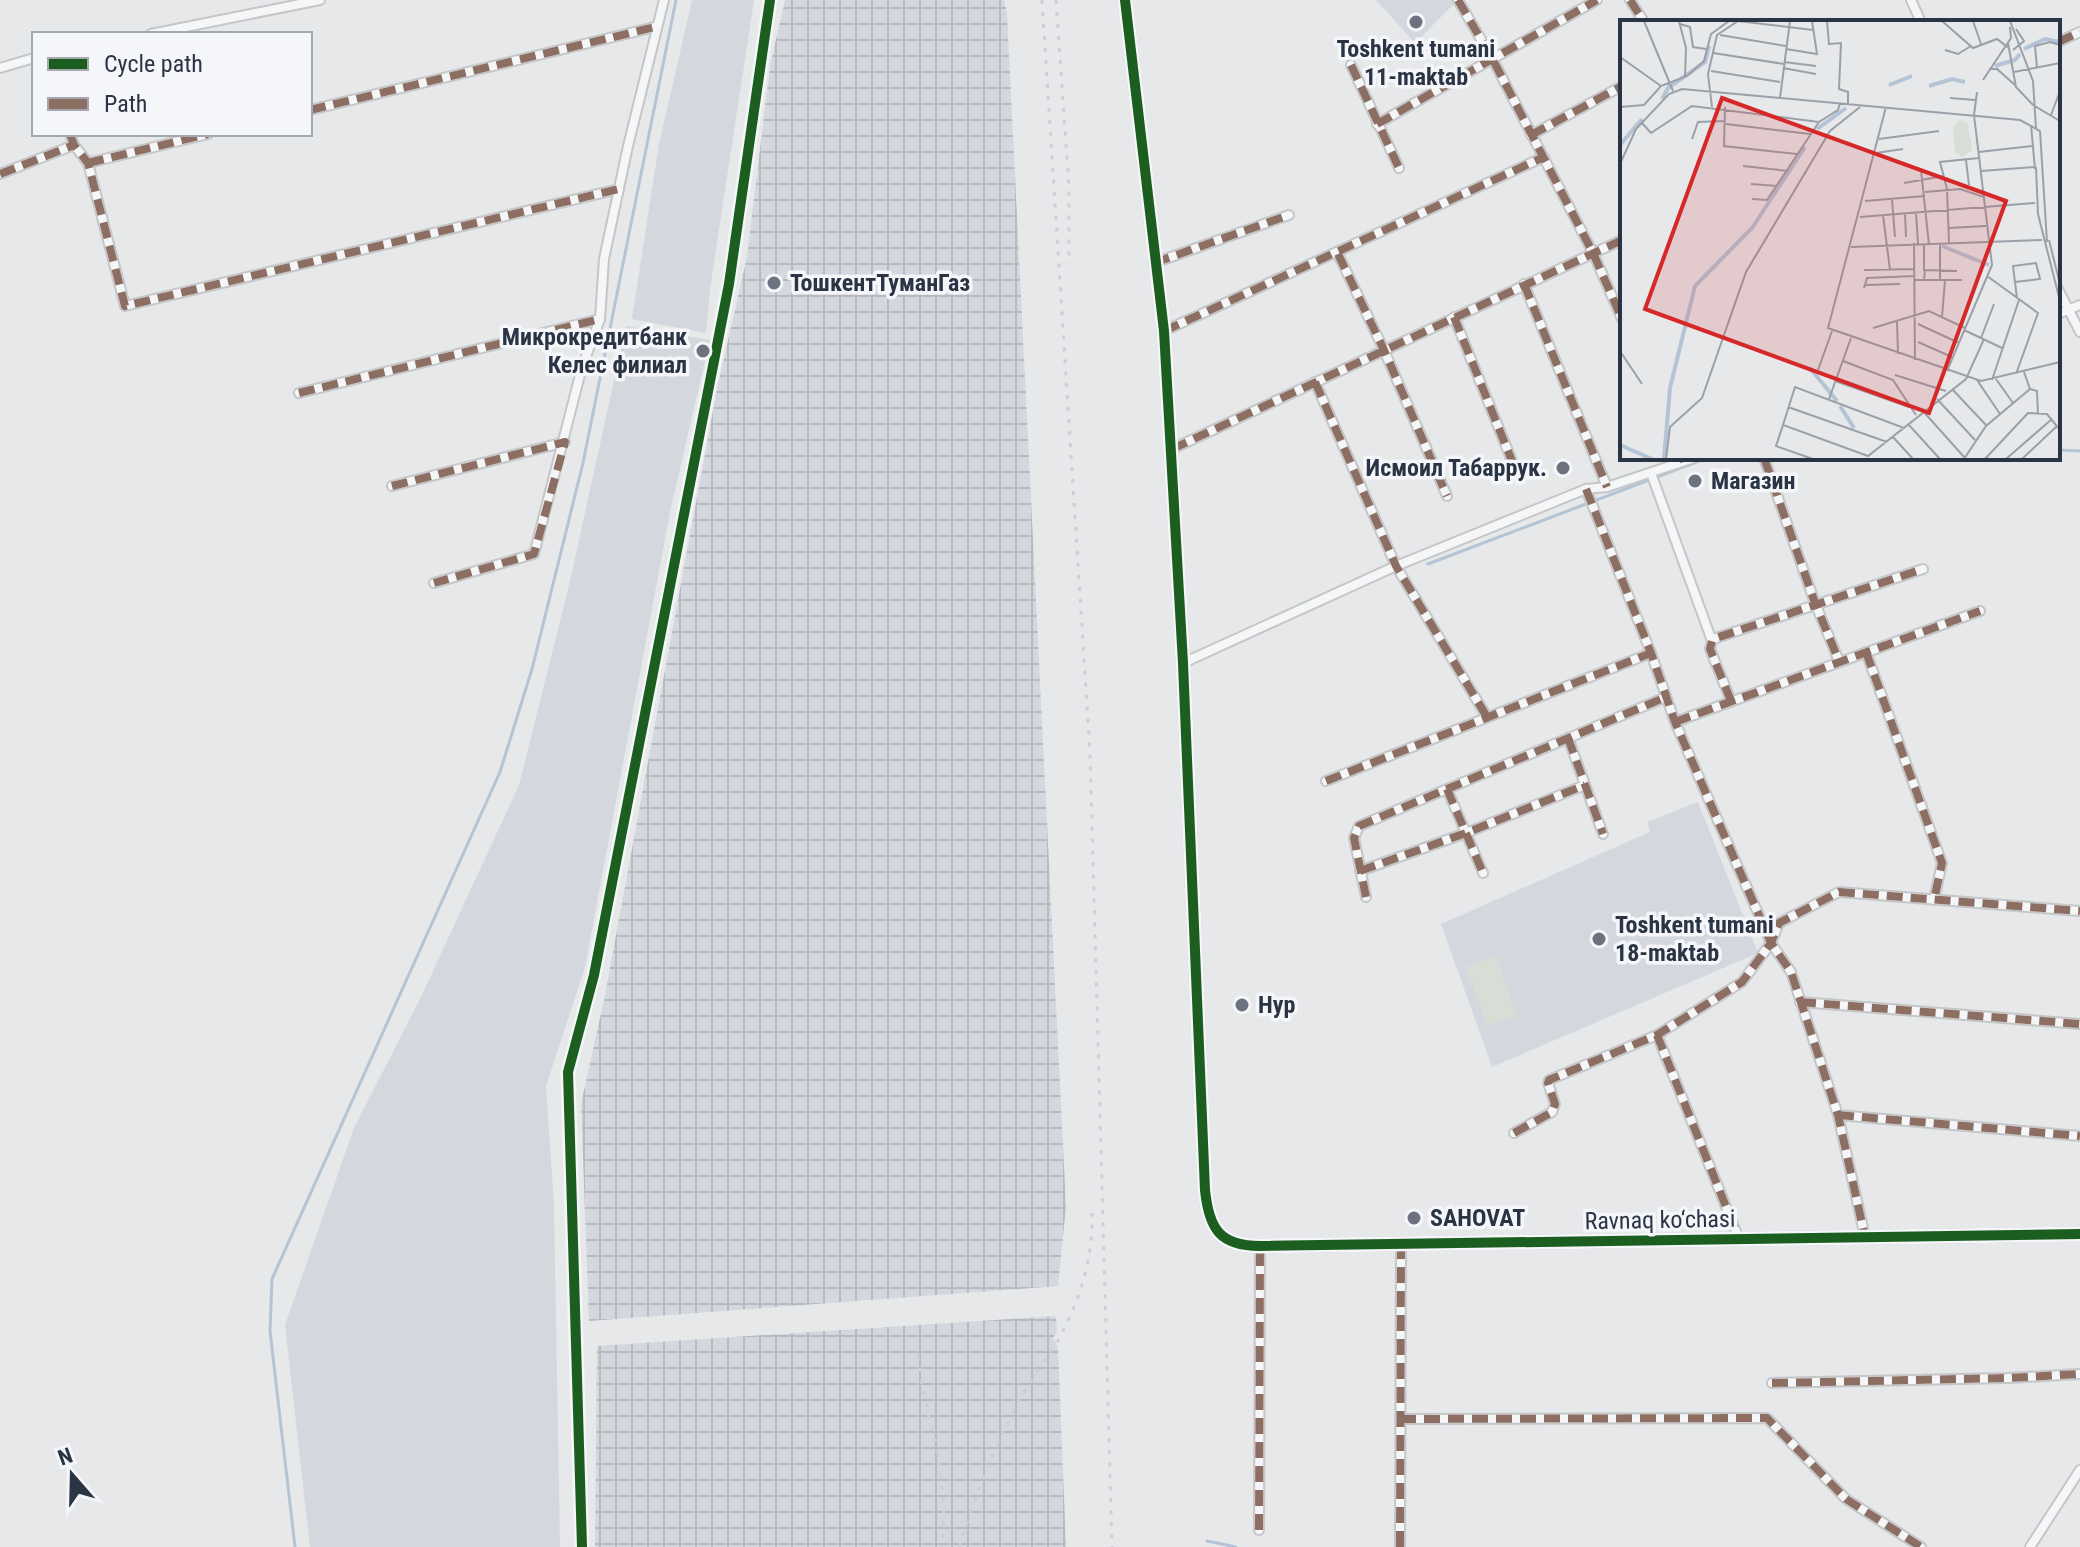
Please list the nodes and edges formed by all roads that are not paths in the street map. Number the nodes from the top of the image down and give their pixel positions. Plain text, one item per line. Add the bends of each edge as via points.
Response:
1 (320, 0) edge
2 (664, 0) edge
3 (770, 0) edge
4 (1125, 0) edge
5 (1458, 0) edge
6 (1597, 0) edge
7 (1630, 0) edge
8 (1911, 0) edge
9 (1643, 20) edge
10 (1920, 20) edge
11 (655, 27) junction
12 (161, 32) edge
13 (2080, 32) edge
14 (2060, 41) edge
15 (32, 59) edge
16 (1493, 60) junction
17 (1351, 65) dead end
18 (0, 68) edge
19 (1620, 87) edge
20 (312, 110) edge
21 (1377, 124) junction
22 (1531, 135) junction
23 (71, 136) edge
24 (200, 136) edge
25 (74, 145) junction
26 (1544, 157) junction
27 (88, 163) junction
28 (1399, 168) dead end
29 (0, 174) edge
30 (619, 189) junction
31 (1289, 215) dead end
32 (1620, 241) edge
33 (1593, 253) junction
34 (1338, 254) junction
35 (1154, 263) junction
36 (1524, 284) junction
37 (2060, 293) edge
38 (2080, 305) edge
39 (2068, 310) junction
40 (2060, 313) edge
41 (1620, 314) edge
42 (1454, 317) junction
43 (600, 319) junction
44 (1164, 331) junction
45 (2080, 332) edge
46 (1384, 350) junction
47 (1315, 382) junction
48 (299, 393) dead end
49 (565, 442) junction
50 (1172, 449) junction
51 (1684, 460) edge
52 (1765, 460) edge
53 (1514, 466) dead end
54 (1651, 473) junction
55 (392, 486) dead end
56 (1607, 487) junction
57 (1586, 489) junction
58 (1447, 496) dead end
59 (1396, 566) junction
60 (1923, 569) dead end
61 (434, 583) dead end
62 (1815, 603) junction
63 (1980, 611) dead end
64 (1712, 641) junction
65 (1866, 652) junction
66 (1651, 653) junction
67 (1839, 661) junction
68 (1183, 663) junction
69 (1666, 697) junction
70 (1731, 701) junction
71 (1487, 717) junction
72 (1675, 722) junction
73 (1568, 738) junction
74 (1326, 781) dead end
75 (1585, 785) junction
76 (1447, 789) junction
77 (1466, 833) junction
78 (1603, 834) dead end
79 (1360, 871) junction
80 (1483, 873) dead end
81 (1366, 897) dead end
82 (1934, 900) junction
83 (2080, 911) edge
84 (1771, 943) junction
85 (1800, 1002) junction
86 (2080, 1024) edge
87 (1657, 1035) junction
88 (1838, 1115) junction
89 (1514, 1133) dead end
90 (2080, 1136) edge
91 (2080, 1234) edge
92 (1865, 1237) junction
93 (1739, 1239) junction
94 (1401, 1244) junction
95 (1260, 1246) junction
96 (2080, 1374) edge
97 (1772, 1383) dead end
98 (1400, 1419) junction
99 (2080, 1470) edge
100 (1259, 1530) dead end
101 (582, 1547) edge
102 (1400, 1547) edge
103 (1921, 1547) edge
104 (2030, 1547) edge

1 - 12 street
2 - 11 street
3 - 101 street via 729,284 597,960 568,1072
4 - 35 street
5 - 16 street
6 - 16 street
7 - 9 street
8 - 10 street
11 - 20 street
11 - 30 street
13 - 14 street
15 - 18 street
16 - 21 street
16 - 22 street
17 - 21 street
19 - 22 street
21 - 28 street
22 - 26 street
23 - 25 street
24 - 27 street
25 - 27 street
25 - 29 street
26 - 33 street
26 - 34 street
27 - 30 street via 125,306
30 - 43 street via 604,259
31 - 35 street
32 - 33 street
33 - 36 street
33 - 41 street
34 - 44 street
34 - 46 street
35 - 44 street
36 - 42 street
36 - 56 street
37 - 39 street
38 - 39 street
39 - 40 street
39 - 45 street
42 - 46 street
42 - 53 street
43 - 48 street
43 - 49 street via 582,367
44 - 50 street
46 - 47 street
46 - 58 street
47 - 50 street
47 - 59 street
49 - 55 street
49 - 61 street via 534,554
50 - 68 street
51 - 54 street
52 - 62 street
54 - 56 street
54 - 64 street
56 - 57 street
57 - 59 street
57 - 66 street
59 - 68 street
59 - 71 street
60 - 62 street
62 - 64 street
62 - 67 street
63 - 65 street
64 - 70 street via 1710,649
65 - 67 street
65 - 82 street via 1942,863
66 - 69 street
66 - 71 street
67 - 70 street
68 - 95 street, Ravnaq ko‘chasi via 1205,1190 1216,1230 1232,1243
69 - 72 street
69 - 73 street
70 - 72 street
71 - 74 street
72 - 84 street
73 - 75 street
73 - 76 street
75 - 77 street
75 - 78 street
76 - 77 street
76 - 79 street via 1359,826 1354,838
77 - 79 street
77 - 80 street
79 - 81 street
82 - 83 street
82 - 84 street via 1839,892 1779,923
84 - 85 street via 1791,972
84 - 87 street via 1742,982
85 - 86 street
85 - 88 street
87 - 89 street via 1549,1080 1552,1112
87 - 93 street
88 - 90 street
88 - 92 street
91 - 92 street, Ravnaq ko‘chasi
92 - 93 street, Ravnaq ko‘chasi
93 - 94 street, Ravnaq ko‘chasi
94 - 95 street, Ravnaq ko‘chasi
94 - 98 street
95 - 100 street
96 - 97 street
98 - 102 street
98 - 103 street via 1767,1418 1846,1499
99 - 104 street

